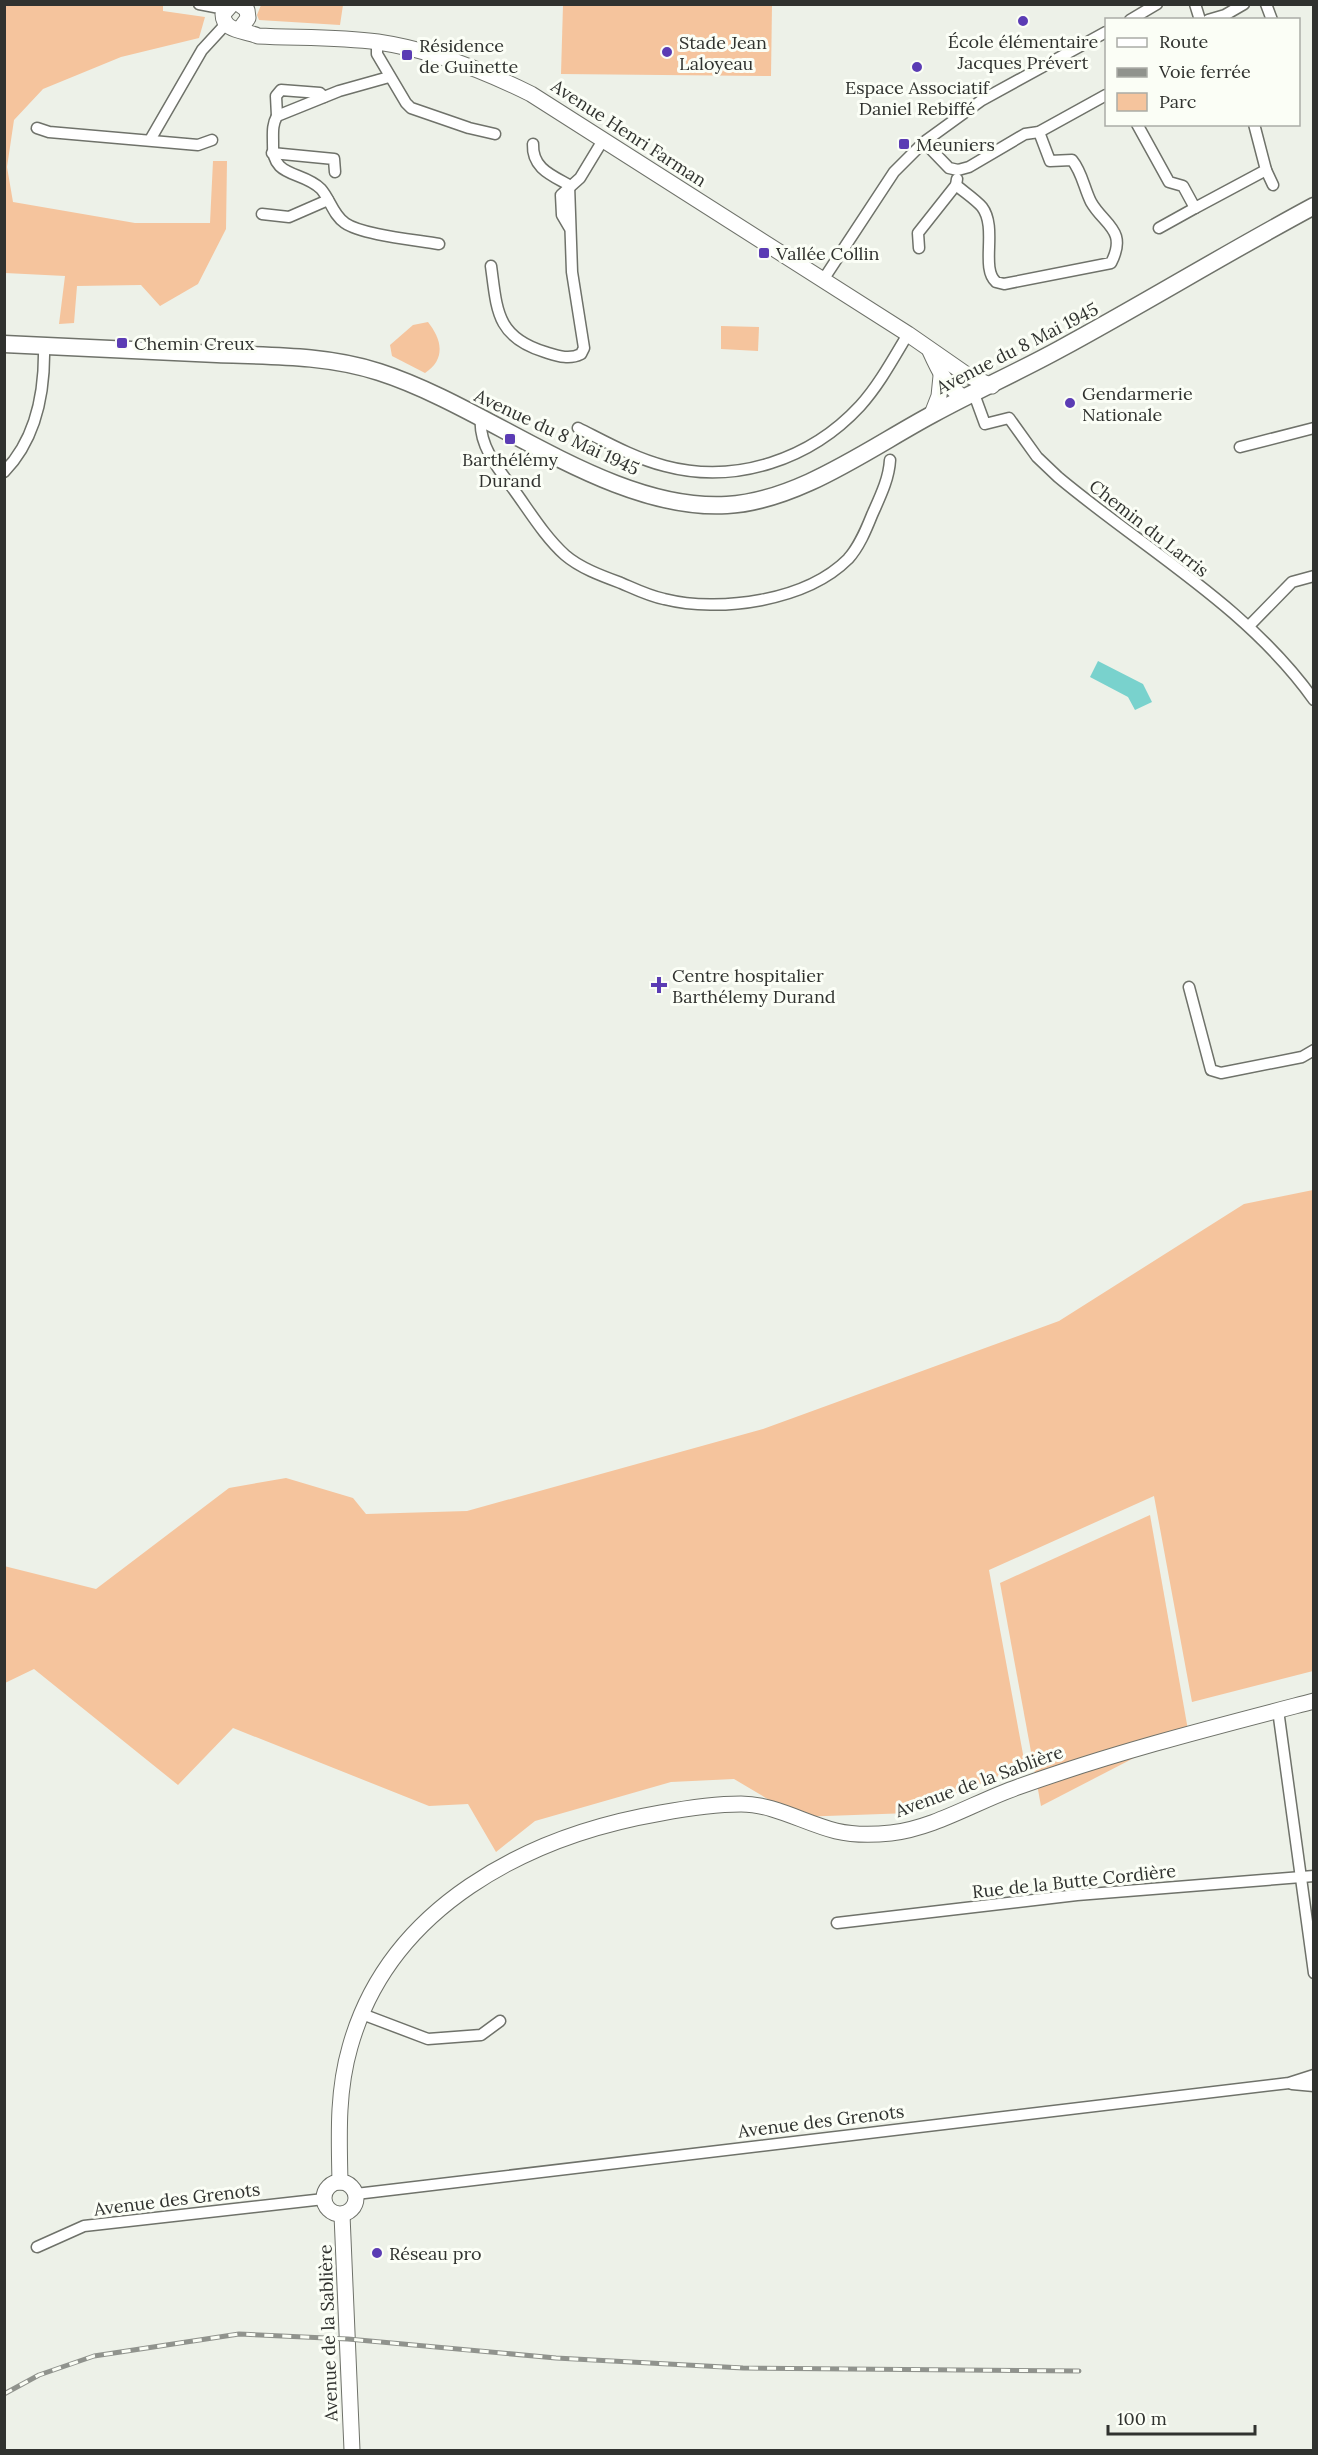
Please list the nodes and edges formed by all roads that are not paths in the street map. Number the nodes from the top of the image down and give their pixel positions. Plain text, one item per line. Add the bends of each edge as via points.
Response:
1 (199, 4) edge
2 (1135, 4) edge
3 (1157, 4) edge
4 (1244, 4) edge
5 (238, 13) edge
6 (1125, 18) edge
7 (1133, 18) edge
8 (1215, 18) edge
9 (1105, 33) edge
10 (377, 42) junction
11 (389, 77) junction
12 (1105, 96) edge
13 (324, 97) junction
14 (277, 116) junction
15 (1138, 126) edge
16 (1255, 126) edge
17 (37, 128) dead end
18 (1039, 132) junction
19 (495, 134) dead end
20 (150, 140) junction
21 (212, 140) dead end
22 (603, 140) junction
23 (924, 142) junction
24 (533, 144) dead end
25 (272, 153) junction
26 (958, 170) junction
27 (1266, 170) junction
28 (335, 172) dead end
29 (569, 185) junction
30 (956, 185) junction
31 (1273, 185) dead end
32 (328, 200) junction
33 (1314, 206) edge
34 (1195, 208) junction
35 (262, 214) dead end
36 (1159, 228) dead end
37 (439, 244) dead end
38 (919, 248) dead end
39 (491, 266) dead end
40 (823, 280) junction
41 (908, 334) junction
42 (4, 344) edge
43 (44, 346) junction
44 (929, 350) junction
45 (967, 375) junction
46 (940, 376) junction
47 (992, 386) junction
48 (969, 396) junction
49 (932, 414) junction
50 (482, 418) junction
51 (578, 428) dead end
52 (1314, 429) edge
53 (1240, 447) dead end
54 (890, 460) dead end
55 (4, 472) edge
56 (1314, 576) edge
57 (1249, 626) junction
58 (1314, 700) edge
59 (1189, 987) dead end
60 (1314, 1050) edge
61 (1314, 1701) edge
62 (1278, 1710) junction
63 (1314, 1876) edge
64 (1301, 1877) junction
65 (837, 1923) dead end
66 (1314, 1973) edge
67 (362, 2014) junction
68 (500, 2021) dead end
69 (1314, 2075) edge
70 (1289, 2083) junction
71 (1314, 2086) edge
72 (340, 2182) junction
73 (356, 2194) junction
74 (324, 2199) junction
75 (342, 2214) junction
76 (37, 2247) dead end
77 (352, 2451) edge

1 - 5 street
2 - 6 street
3 - 7 street
4 - 8 street
5 - 10 main road, Avenue Henri Farman via 258,36
5 - 20 street via 202,50
9 - 23 street via 982,100
10 - 11 street via 377,54
10 - 22 main road, Avenue Henri Farman via 411,48 501,78
11 - 13 street
11 - 19 street via 411,108
12 - 18 street
13 - 14 street
13 - 14 street via 320,93 281,90 276,96
14 - 25 street via 273,123
15 - 34 street via 1169,182 1183,186
16 - 27 street
17 - 20 street
18 - 26 street via 1025,134
18 - 30 street via 1050,161 1072,160 1092,203 1114,228 1115,254 1111,263 1004,284 996,282 989,272 988,220 982,208
20 - 21 street via 198,145
22 - 29 street via 580,178
22 - 40 main road, Avenue Henri Farman
23 - 26 street via 949,168
23 - 40 street via 894,172
24 - 29 street via 536,163 544,172
25 - 28 street via 334,159
25 - 32 street via 284,171 314,183
26 - 30 street
27 - 31 street
27 - 34 street
29 - 39 street via 561,195 562,215 569,227 584,348 581,354 566,358 534,349 505,329 498,315
30 - 38 street via 918,233
32 - 35 street via 289,217
32 - 37 street via 344,223 359,229
33 - 47 main road, Avenue du 8 Mai 1945
34 - 36 street
40 - 41 main road, Avenue Henri Farman
41 - 44 main road, Avenue Henri Farman
41 - 51 street via 877,385 841,425 778,462 726,472 693,472 638,458
42 - 43 main road, Avenue du 8 Mai 1945
43 - 50 main road, Avenue du 8 Mai 1945 via 328,360 406,381
43 - 55 street via 45,376 34,424
44 - 45 main road, Avenue Henri Farman
44 - 46 main road, Avenue Henri Farman
45 - 47 main road, Avenue Henri Farman
45 - 48 main road
46 - 48 main road, Avenue Henri Farman via 950,388
46 - 49 main road via 939,396
47 - 48 main road, Avenue du 8 Mai 1945
48 - 49 main road, Avenue du 8 Mai 1945
48 - 57 street, Chemin du Larris via 985,424 1009,418 1058,477
49 - 50 main road, Avenue du 8 Mai 1945 via 806,483 755,501 704,506 671,501 614,483
50 - 54 street via 480,430 489,453 565,555 600,575 664,599 750,602 779,596 831,572 848,558 864,535 882,493
52 - 53 street
56 - 57 street via 1292,582
57 - 58 street, Chemin du Larris
59 - 60 street via 1211,1070 1233,1071 1302,1057
61 - 62 main road, Avenue de la Sablière
62 - 64 street
62 - 67 main road, Avenue de la Sablière via 1140,1746 892,1833 836,1831 745,1804 702,1806 586,1830 504,1864 444,1903 392,1959
63 - 64 street, Rue de la Butte Cordière
64 - 65 street, Rue de la Butte Cordière via 1077,1895
64 - 66 street
67 - 68 street via 428,2038 481,2035
67 - 72 main road, Avenue de la Sablière via 341,2081
69 - 70 street, Avenue des Grenots
70 - 71 street, Avenue des Grenots
70 - 73 street, Avenue des Grenots
72 - 73 main road via 349,2184
72 - 74 main road via 327,2189
73 - 75 main road via 353,2209
74 - 75 main road via 329,2210
74 - 76 street, Avenue des Grenots via 84,2226
75 - 77 main road, Avenue de la Sablière

